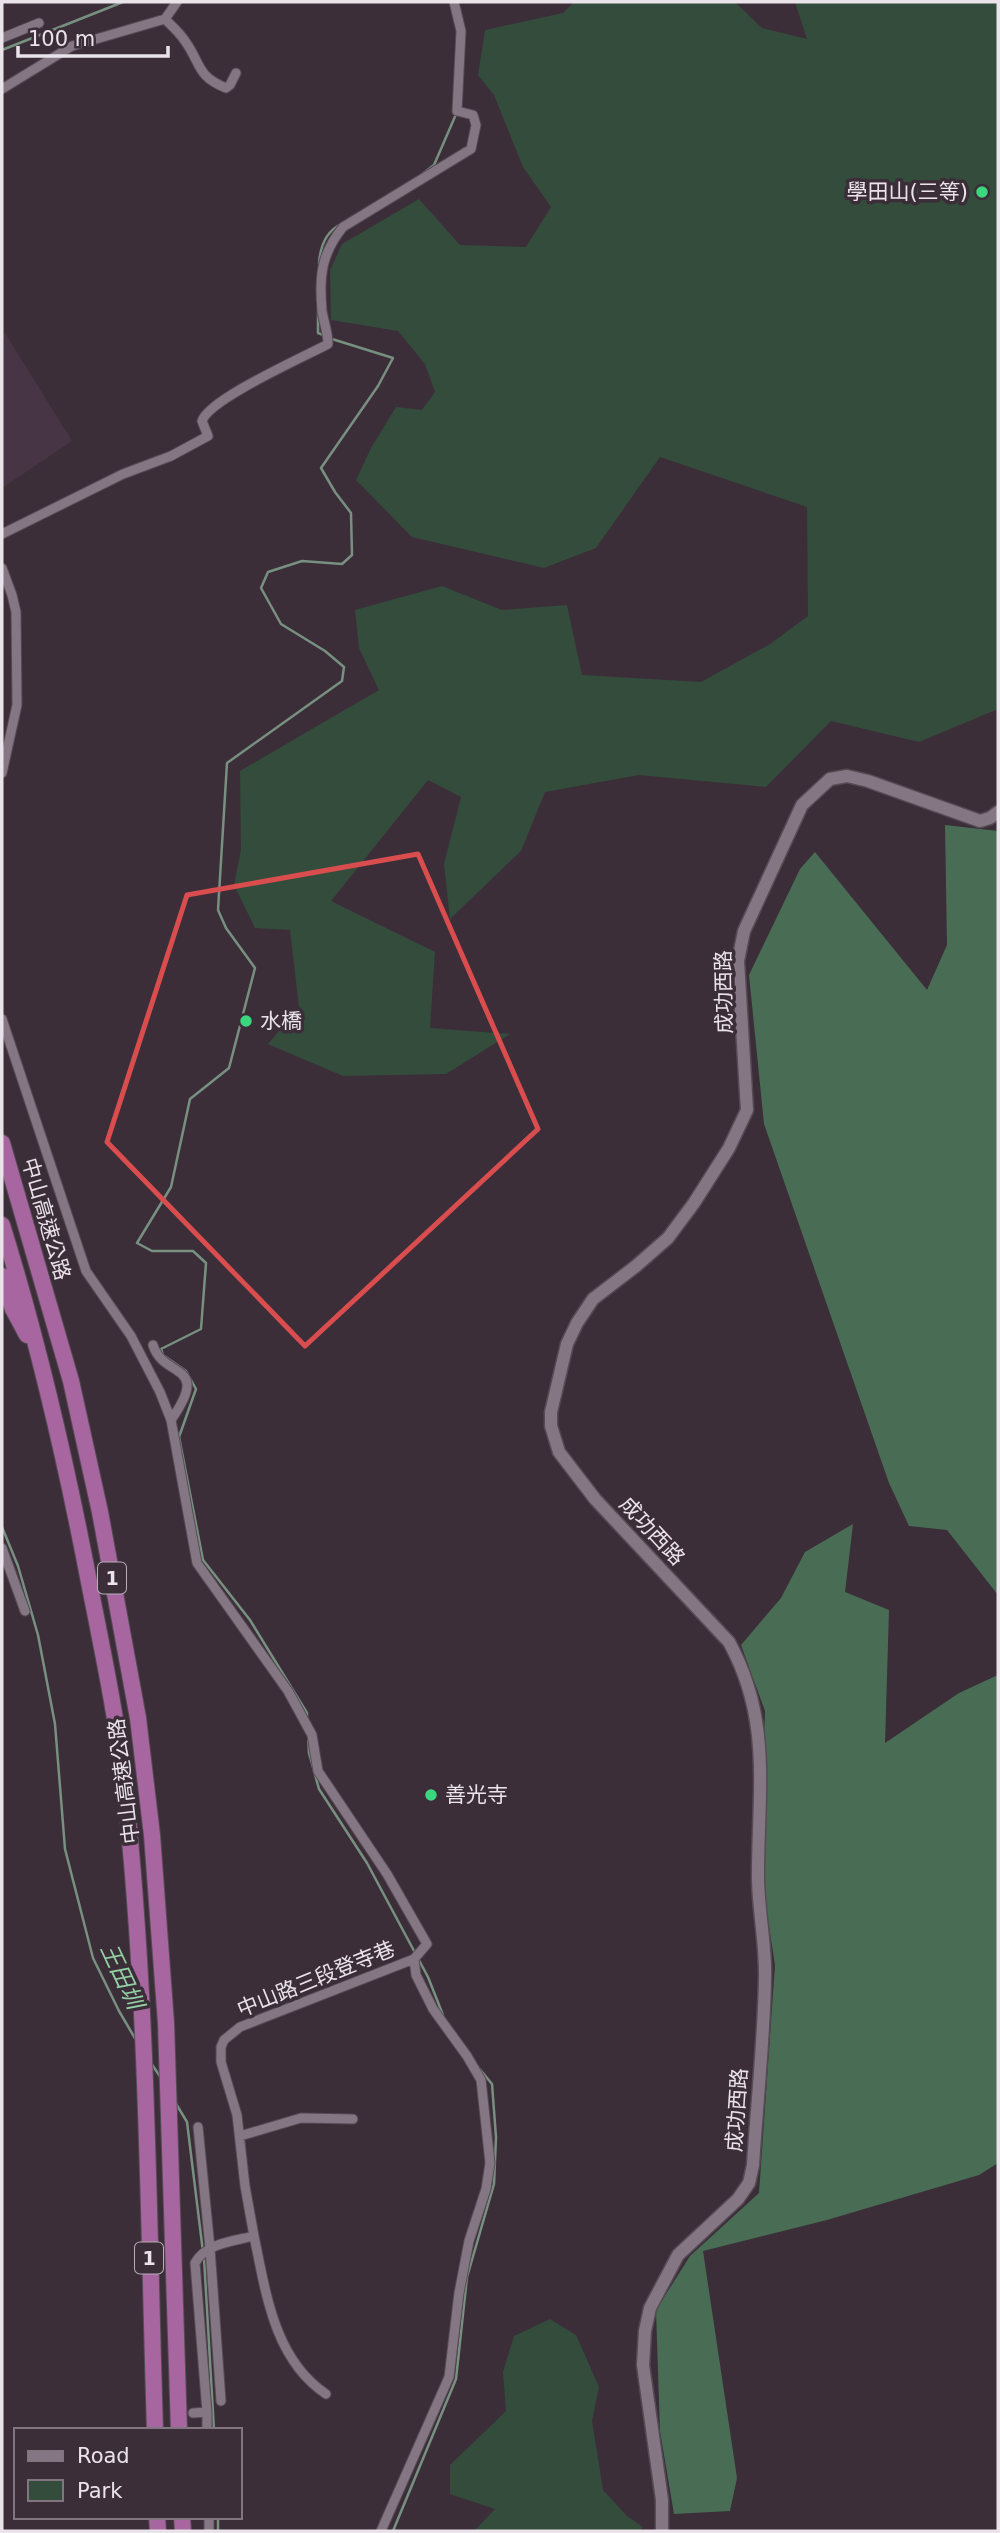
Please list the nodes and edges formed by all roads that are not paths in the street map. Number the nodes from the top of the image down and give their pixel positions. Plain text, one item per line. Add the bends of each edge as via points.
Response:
1 (177, 2) edge
2 (454, 2) edge
3 (165, 19) junction
4 (39, 23) dead end
5 (2, 38) edge
6 (236, 73) dead end
7 (2, 89) edge
8 (2, 534) edge
9 (2, 568) edge
10 (2, 773) edge
11 (998, 812) edge
12 (2, 1019) edge
13 (2, 1143) edge
14 (2, 1225) edge
15 (2, 1276) edge
16 (153, 1345) dead end
17 (36, 1350) junction
18 (171, 1420) junction
19 (2, 1548) edge
20 (25, 1611) dead end
21 (417, 1956) junction
22 (353, 2119) dead end
23 (198, 2127) dead end
24 (240, 2136) junction
25 (254, 2236) junction
26 (210, 2248) junction
27 (326, 2394) dead end
28 (221, 2401) dead end
29 (206, 2412) junction
30 (193, 2413) dead end
31 (155, 2428) edge
32 (179, 2428) edge
33 (207, 2428) edge
34 (381, 2531) edge
35 (662, 2531) edge

1 - 3 street
2 - 8 street via 461,31 457,111 473,115 476,125 471,149 343,227 329,244 323,265 322,313 328,344 211,408 202,421 208,436
3 - 6 street via 208,78 226,88
3 - 7 street via 72,46
4 - 5 street
9 - 10 street via 16,612 17,705
11 - 35 street, 成功西路 via 980,821 847,776 830,779 802,805 744,931 738,961 747,1110 729,1148 668,1238 593,1299 577,1323 551,1412 554,1440 566,1462 729,1642 753,1699 762,1777 758,1881 766,1975 753,2165 749,2183 738,2199 678,2255 650,2308 645,2331 643,2365 662,2500
12 - 18 street via 86,1270 131,1336
13 - 32 highway, 中山高速公路 / 1 via 71,1381 138,1718 166,2023
14 - 17 highway, 中山高速公路 / 1
15 - 17 highway via 13,1309
16 - 18 street via 158,1358 186,1380 186,1395
17 - 31 highway, 中山高速公路 / 1 via 73,1500 116,1720 131,1847 142,2011
18 - 21 street via 197,1563 288,1691 312,1735 318,1771 427,1944
19 - 20 street
21 - 24 street, 中山路三段登寺巷 via 240,2027 224,2040 221,2062
21 - 34 street via 416,1975 433,2009 481,2080 490,2163 459,2293 449,2377
22 - 24 street via 301,2118
23 - 26 street
24 - 25 street, 中山路三段登寺巷
25 - 26 street
25 - 27 street, 中山路三段登寺巷 via 280,2338 308,2382
26 - 28 street
26 - 29 street via 195,2263
29 - 30 street
29 - 33 street

